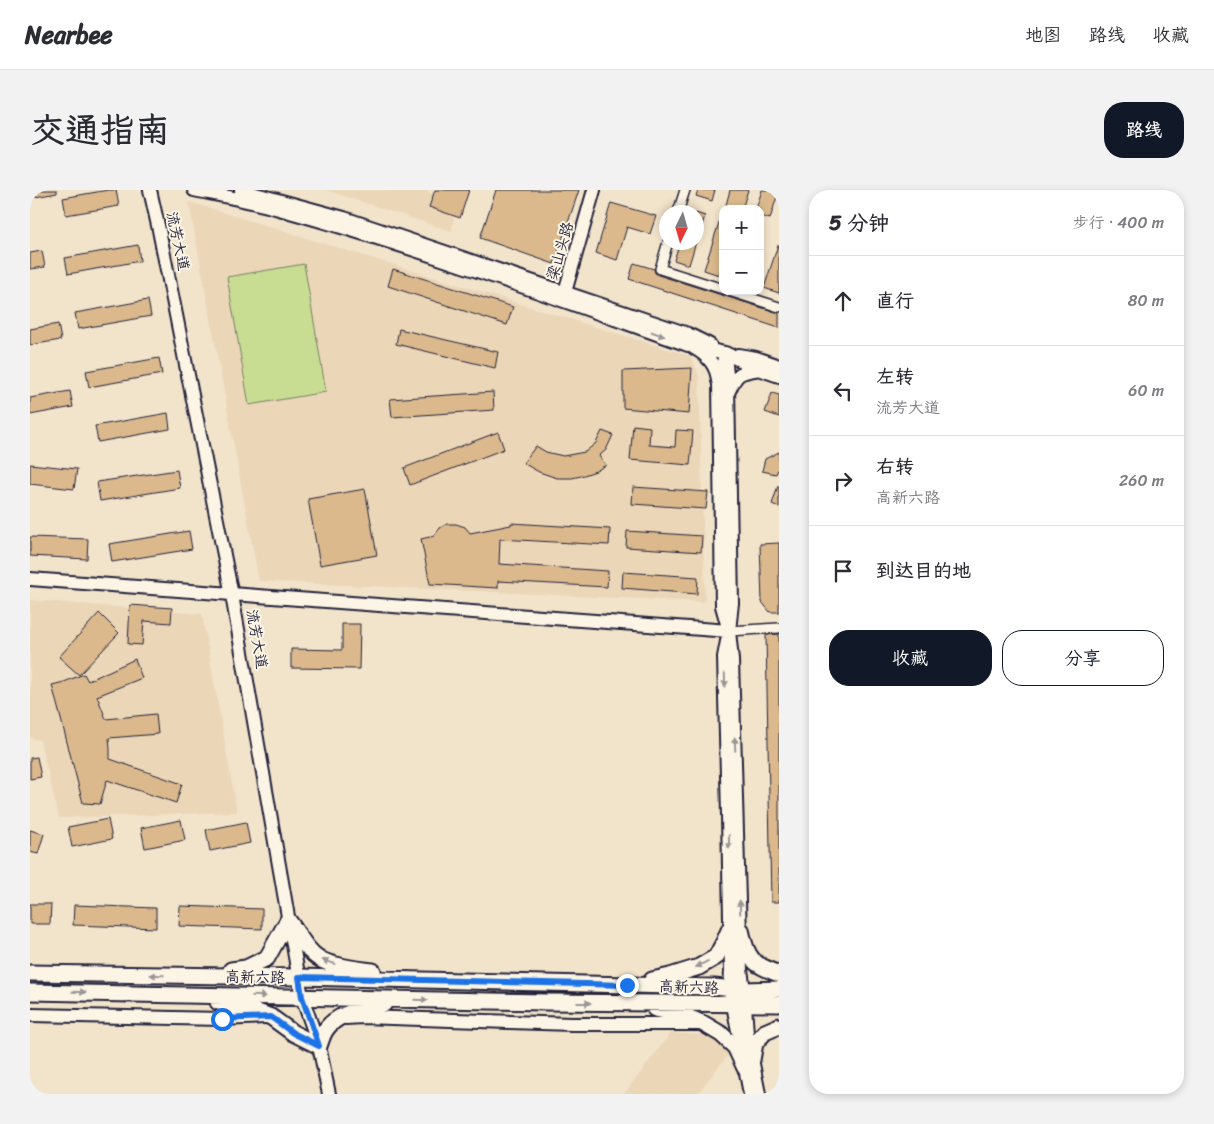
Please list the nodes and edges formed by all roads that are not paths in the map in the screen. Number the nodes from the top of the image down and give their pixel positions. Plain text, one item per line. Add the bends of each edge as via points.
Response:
1 (150, 190) edge
2 (194, 190) edge
3 (241, 190) edge
4 (594, 190) edge
5 (685, 190) edge
6 (680, 205) edge
7 (666, 250) edge
8 (719, 288) edge
9 (565, 292) junction
10 (742, 295) edge
11 (779, 307) edge
12 (688, 345) junction
13 (725, 353) junction
14 (779, 366) edge
15 (760, 369) junction
16 (779, 376) edge
17 (724, 392) junction
18 (30, 580) edge
19 (232, 595) junction
20 (779, 628) edge
21 (729, 631) junction
22 (288, 920) junction
23 (736, 929) junction
24 (30, 973) edge
25 (779, 974) edge
26 (192, 976) junction
27 (299, 977) junction
28 (429, 980) junction
29 (627, 985) junction
30 (779, 988) edge
31 (30, 992) edge
32 (190, 995) junction
33 (302, 997) junction
34 (738, 997) junction
35 (400, 999) junction
36 (625, 1003) junction
37 (779, 1004) edge
38 (30, 1015) edge
39 (271, 1017) junction
40 (336, 1019) junction
41 (704, 1024) junction
42 (777, 1027) edge
43 (319, 1046) junction
44 (748, 1064) junction
45 (329, 1094) edge
46 (750, 1094) edge
47 (759, 1094) edge

1 - 19 main road, 流芳大道
2 -> 12 main road via 277,208 348,229
3 - 9 main road via 344,218
4 - 9 main road, 梁山头路
5 - 6 street
7 - 8 street via 660,269
9 - 13 main road via 688,334
10 - 11 street
12 - 13 main road
12 - 17 main road via 702,353 715,368
13 - 14 main road
13 - 15 main road
13 - 17 main road via 719,384
15 - 16 main road
15 - 17 main road via 739,374
17 - 21 main road via 722,606
18 - 19 main road
19 - 21 main road
19 - 22 main road, 流芳大道
20 - 21 street
21 - 23 main road via 724,657
22 - 26 main road via 267,958 246,968
22 - 27 main road, 流芳大道
28 -> 22 main road via 321,960 310,951
23 - 25 main road via 752,960
23 -> 29 main road via 716,957 698,967
23 - 34 main road via 731,970
26 -> 24 main road, 高新六路
26 - 27 main road, 高新六路
27 - 28 main road, 高新六路
27 - 33 main road, 流芳大道
28 - 29 main road, 高新六路
29 - 34 main road, 高新六路 via 714,987
30 - 34 main road, 高新六路
31 -> 32 main road, 高新六路
32 -> 33 main road, 高新六路
32 - 39 main road
33 - 35 main road, 高新六路
33 - 43 main road, 流芳大道
34 - 36 main road, 高新六路
34 - 37 main road, 高新六路
34 - 44 main road via 747,1034
35 -> 36 main road, 高新六路
35 - 40 main road
36 - 41 main road via 680,1014
38 - 39 main road
39 - 43 main road
40 - 41 main road
40 - 43 main road via 325,1030
41 - 44 main road via 721,1034
42 - 44 main road via 765,1032 755,1043
43 - 45 main road, 流芳大道
44 - 46 main road
44 - 47 main road

